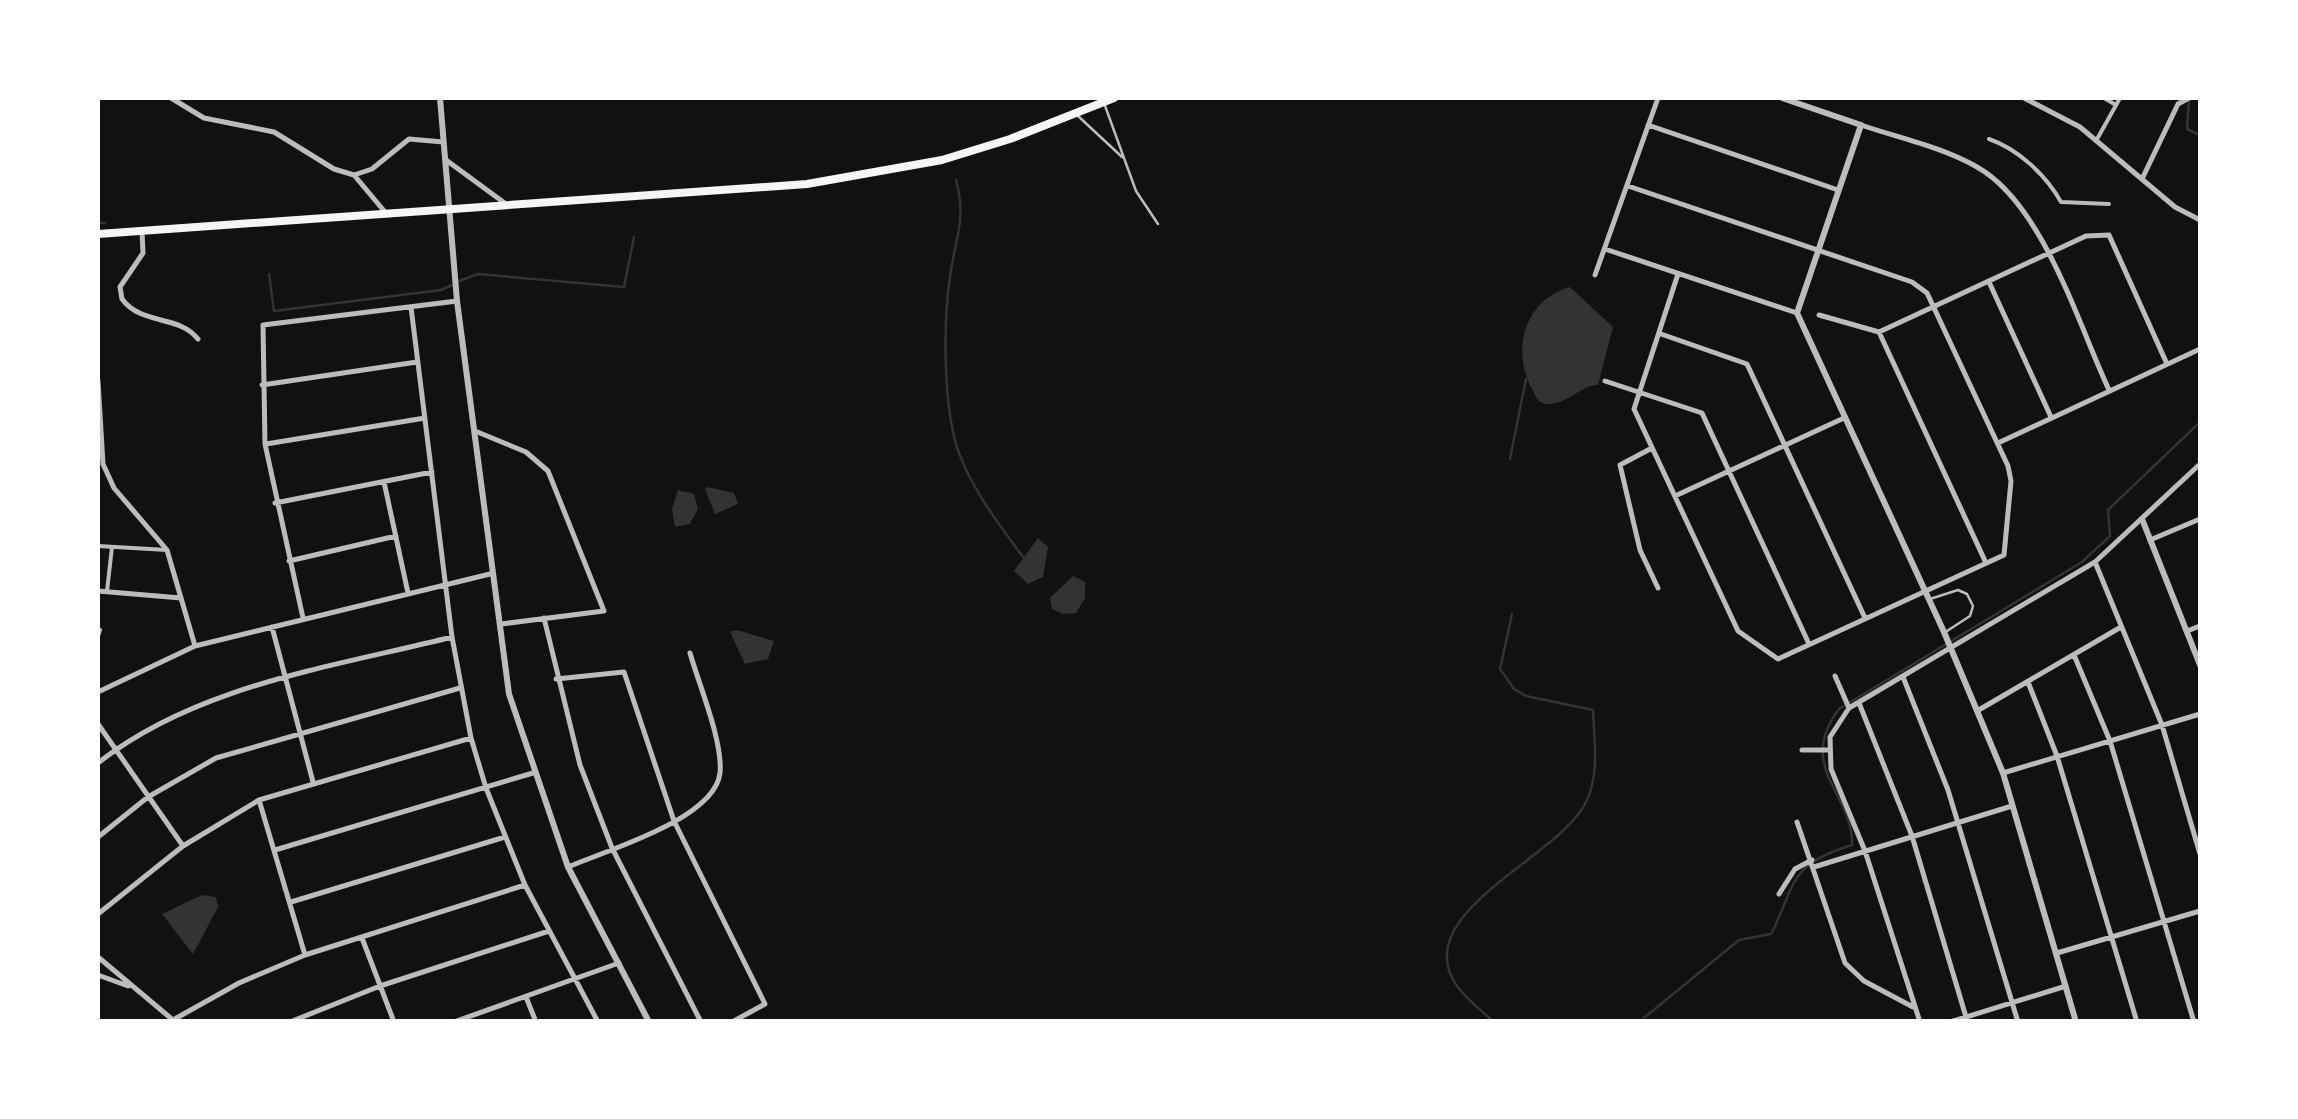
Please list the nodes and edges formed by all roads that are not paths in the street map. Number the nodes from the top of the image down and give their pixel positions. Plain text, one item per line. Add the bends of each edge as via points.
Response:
1 (171, 98) edge
2 (440, 98) edge
3 (1114, 98) edge
4 (1658, 98) edge
5 (1782, 98) edge
6 (2024, 98) edge
7 (2104, 98) edge
8 (2120, 98) edge
9 (2189, 98) edge
10 (1104, 102) junction
11 (2116, 105) junction
12 (1075, 113) junction
13 (1648, 125) junction
14 (1861, 125) junction
15 (1989, 138) dead end
16 (2096, 140) junction
17 (443, 142) junction
18 (444, 158) junction
19 (1123, 158) junction
20 (354, 175) junction
21 (2142, 180) junction
22 (1628, 186) junction
23 (1838, 190) junction
24 (2109, 204) dead end
25 (508, 206) junction
26 (446, 210) junction
27 (387, 215) junction
28 (2200, 220) edge
29 (1158, 224) dead end
30 (142, 231) junction
31 (98, 234) edge
32 (1605, 249) junction
33 (1818, 250) junction
34 (2047, 254) junction
35 (1678, 274) junction
36 (1594, 275) dead end
37 (1989, 282) junction
38 (457, 301) junction
39 (1933, 306) junction
40 (411, 307) junction
41 (1796, 313) junction
42 (1819, 315) dead end
43 (1879, 332) junction
44 (1659, 334) junction
45 (198, 339) dead end
46 (2200, 349) edge
47 (418, 362) junction
48 (2167, 364) junction
49 (98, 381) edge
50 (1605, 381) dead end
51 (262, 385) junction
52 (2109, 390) junction
53 (1640, 391) junction
54 (2051, 417) junction
55 (426, 418) junction
56 (1844, 418) junction
57 (472, 430) junction
58 (1998, 443) junction
59 (265, 444) junction
60 (1784, 445) junction
61 (1652, 448) junction
62 (2200, 464) edge
63 (1729, 470) junction
64 (432, 472) junction
65 (384, 482) junction
66 (1675, 496) junction
67 (275, 503) junction
68 (2200, 518) edge
69 (2142, 519) junction
70 (396, 536) junction
71 (2150, 540) junction
72 (98, 546) edge
73 (112, 547) junction
74 (167, 550) junction
75 (289, 561) junction
76 (2095, 562) junction
77 (1986, 563) junction
78 (490, 574) junction
79 (446, 584) junction
80 (1658, 588) dead end
81 (107, 591) junction
82 (98, 592) edge
83 (408, 593) junction
84 (1927, 596) junction
85 (181, 598) junction
86 (302, 618) junction
87 (544, 618) junction
88 (1865, 618) junction
89 (498, 625) junction
90 (272, 626) junction
91 (2122, 626) junction
92 (2200, 626) edge
93 (2187, 631) junction
94 (1944, 632) junction
95 (452, 637) junction
96 (1809, 644) junction
97 (196, 646) junction
98 (1951, 648) junction
99 (690, 653) dead end
100 (2074, 655) junction
101 (2200, 666) edge
102 (1835, 676) dead end
103 (1903, 677) junction
104 (286, 679) junction
105 (556, 679) junction
106 (2028, 682) junction
107 (460, 688) junction
108 (98, 692) edge
109 (1858, 702) junction
110 (1850, 708) junction
111 (1976, 711) junction
112 (2200, 714) edge
113 (98, 724) edge
114 (2162, 725) junction
115 (300, 731) junction
116 (471, 738) junction
117 (2110, 741) junction
118 (116, 749) junction
119 (1802, 750) dead end
120 (1830, 750) junction
121 (2057, 756) junction
122 (98, 764) edge
123 (533, 773) junction
124 (2003, 773) junction
125 (314, 782) junction
126 (486, 788) junction
127 (148, 797) junction
128 (259, 800) junction
129 (2012, 806) junction
130 (674, 821) junction
131 (1797, 822) dead end
132 (1959, 822) junction
133 (504, 836) junction
134 (1912, 836) junction
135 (98, 837) edge
136 (182, 846) junction
137 (612, 848) junction
138 (275, 850) junction
139 (1865, 851) junction
140 (2200, 854) edge
141 (1813, 864) junction
142 (568, 867) junction
143 (525, 884) junction
144 (1779, 894) dead end
145 (290, 902) junction
146 (2200, 911) edge
147 (98, 914) edge
148 (2164, 922) junction
149 (549, 932) junction
150 (2112, 937) junction
151 (362, 938) junction
152 (2056, 953) junction
153 (305, 955) junction
154 (98, 958) edge
155 (619, 964) junction
156 (98, 975) edge
157 (577, 978) junction
158 (380, 986) junction
159 (2066, 986) junction
160 (135, 989) junction
161 (526, 998) junction
162 (2012, 1002) junction
163 (1913, 1007) junction
164 (1966, 1017) junction
165 (174, 1021) edge
166 (290, 1022) edge
167 (394, 1022) edge
168 (454, 1022) edge
169 (536, 1022) edge
170 (598, 1022) edge
171 (649, 1022) edge
172 (700, 1022) edge
173 (732, 1022) edge
174 (1920, 1022) edge
175 (1950, 1022) edge
176 (2018, 1022) edge
177 (2076, 1022) edge
178 (2137, 1022) edge
179 (2194, 1022) edge

1 - 20 street via 204,118 274,132
2 - 17 street
3 - 10 main road
4 - 13 street
5 - 14 street
6 - 16 street
7 - 11 street
8 - 11 street
9 - 21 street via 2178,104
10 - 12 main road
10 - 19 lane
11 - 16 street
12 - 19 lane
12 - 25 main road via 999,143 896,171
13 - 22 street
13 - 23 street
14 - 23 street
14 - 34 street via 1980,169 2026,213
15 - 24 street via 2049,180 2061,202
16 - 21 street
17 - 18 street
17 - 20 street via 409,138 372,170
18 - 25 street
18 - 26 street
19 - 29 lane
20 - 27 street
21 - 28 street
22 - 32 street
22 - 33 street
23 - 33 street
25 - 26 main road
26 - 27 main road
26 - 38 street
27 - 30 main road
30 - 31 main road
30 - 45 street via 143,253 120,286 122,299 144,317 184,326
32 - 35 street
32 - 36 street
33 - 39 street via 1912,282
33 - 41 street
34 - 37 street
34 - 48 street via 2086,236 2109,236
34 - 52 street
35 - 41 street
35 - 44 street
37 - 39 street
37 - 54 street
38 - 40 street
38 - 57 street
39 - 43 street
39 - 58 street
40 - 47 street
40 - 51 street via 263,325
41 - 56 street
42 - 43 street
43 - 77 street
44 - 53 street
44 - 60 street via 1747,364
46 - 48 street
47 - 51 street
47 - 55 street
48 - 52 street
49 - 74 street via 103,464 114,488
50 - 53 street
51 - 59 street
52 - 54 street
53 - 61 street via 1634,409
53 - 63 street via 1702,413
54 - 58 street
55 - 59 street
55 - 64 street
56 - 60 street
56 - 84 street
57 - 78 street
57 - 87 street via 526,452 548,471 578,536 604,611
58 - 77 street via 2012,482 2004,555
59 - 67 street
60 - 63 street
60 - 88 street
61 - 66 street
61 - 80 street via 1620,465 1640,550
62 - 69 street
63 - 66 street
63 - 96 street
64 - 65 street
64 - 79 street
65 - 67 street
65 - 70 street
66 - 96 street via 1738,632 1778,658
67 - 75 street
68 - 71 street
69 - 71 street
69 - 76 street
70 - 75 street
70 - 83 street
71 - 93 street
72 - 73 street
73 - 74 street
73 - 81 street
74 - 85 street
75 - 86 street
76 - 91 street
76 - 98 street
77 - 84 street
78 - 79 street
78 - 89 street
79 - 83 street
79 - 95 street
81 - 82 street
81 - 85 street
83 - 86 street
84 - 88 street
84 - 94 street
84 - 94 lane via 1958,590 1973,606 1962,624
85 - 97 street
86 - 90 street
87 - 89 street
87 - 105 street
88 - 96 street
89 - 123 street via 509,694
90 - 97 street
90 - 104 street
91 - 100 street
91 - 114 street
92 - 93 street
93 - 101 street
94 - 98 street
95 - 104 street
95 - 107 street
97 - 108 street
98 - 103 street
98 - 111 street
99 - 130 street via 720,775 702,806
100 - 106 street
100 - 117 street
102 - 110 street
103 - 109 street
103 - 132 street
104 - 115 street
104 - 118 street via 192,707
105 - 130 street via 624,672
105 - 137 street
106 - 111 street
106 - 121 street
107 - 115 street
107 - 116 street
109 - 110 street
109 - 134 street
110 - 120 street via 1838,721
111 - 124 street
112 - 114 street
113 - 118 street
114 - 117 street
114 - 140 street
115 - 125 street
115 - 127 street via 216,758
116 - 125 street
116 - 126 street
117 - 121 street
117 - 148 street
118 - 122 street
118 - 127 street
119 - 120 street
120 - 139 street
121 - 124 street
121 - 150 street
123 - 126 street
123 - 142 street
124 - 129 street
125 - 128 street
126 - 133 street
126 - 138 street
127 - 135 street
127 - 136 street
128 - 136 street
128 - 138 street
129 - 132 street
129 - 152 street
130 - 137 street
130 - 173 street via 765,1004
131 - 141 street
132 - 134 street
132 - 162 street
133 - 143 street
133 - 145 street
134 - 139 street
134 - 164 street
136 - 147 street
137 - 142 street
137 - 172 street
138 - 145 street
139 - 141 street
139 - 163 street
141 - 144 street via 1795,869
141 - 163 street via 1845,964
142 - 155 street
143 - 149 street
143 - 151 street
145 - 153 street
146 - 148 street
148 - 150 street
148 - 179 street
149 - 157 street
149 - 158 street
150 - 152 street
150 - 178 street
151 - 153 street
151 - 158 street
152 - 159 street
153 - 165 street
154 - 160 street
155 - 157 street
155 - 171 street
156 - 160 street
157 - 161 street
157 - 170 street
158 - 166 street
158 - 167 street
159 - 162 street
159 - 177 street
160 - 165 street
161 - 168 street
161 - 169 street
162 - 164 street
162 - 176 street
163 - 174 street
164 - 175 street

